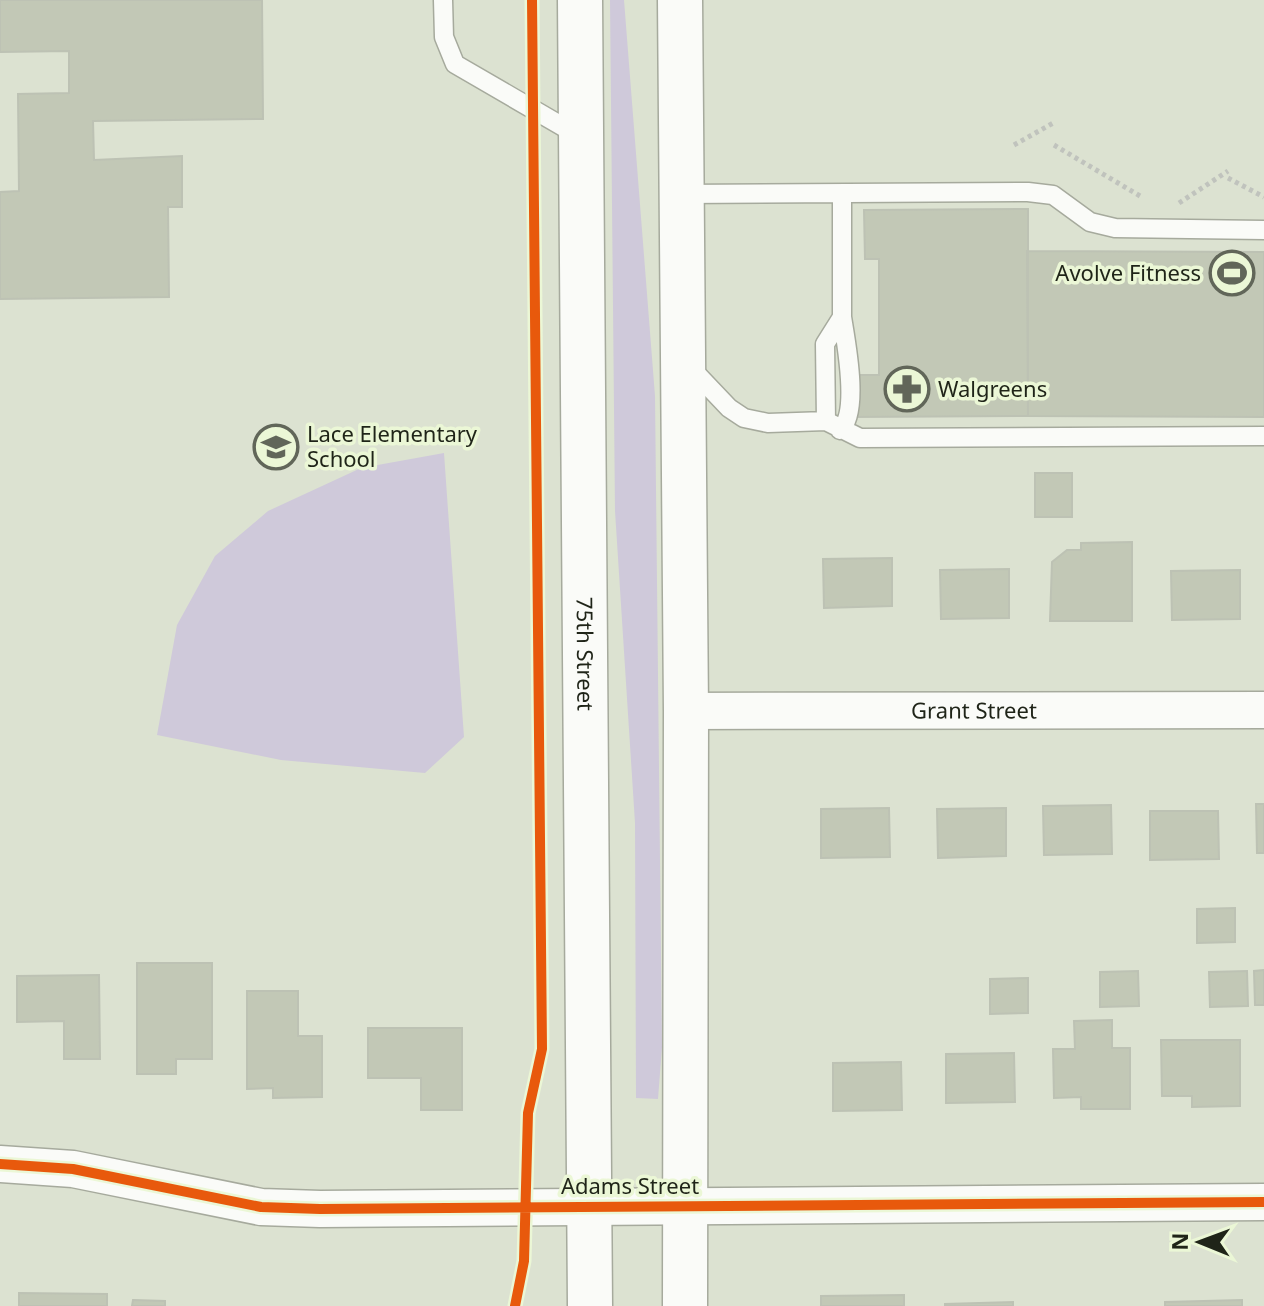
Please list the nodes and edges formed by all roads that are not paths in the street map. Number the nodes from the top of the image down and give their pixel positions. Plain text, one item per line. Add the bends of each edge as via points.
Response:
1 (443, 0) edge
2 (580, 0) edge
3 (680, 0) edge
4 (581, 138) junction
5 (681, 194) junction
6 (842, 194) junction
7 (1264, 230) edge
8 (683, 359) junction
9 (833, 426) junction
10 (1264, 436) edge
11 (1264, 710) edge
12 (686, 711) junction
13 (0, 1164) edge
14 (1264, 1202) edge
15 (684, 1205) junction
16 (589, 1206) junction
17 (590, 1306) edge
18 (685, 1306) edge

1 - 4 lane via 444,37 455,64
2 - 4 main road, 75th Street
3 - 5 main road
4 - 16 main road, 75th Street
5 - 6 lane
5 - 8 main road
6 - 7 lane via 1028,192 1053,195 1090,222 1115,228
6 - 9 lane via 842,317 825,344
8 - 9 lane via 744,418
8 - 12 main road
9 - 10 lane via 872,439
11 - 12 street, Grant Street
12 - 15 main road
13 - 16 street, Adams Street via 73,1169 261,1207
14 - 15 street, Adams Street
15 - 16 street, Adams Street
15 - 18 main road
16 - 17 main road, 75th Street

